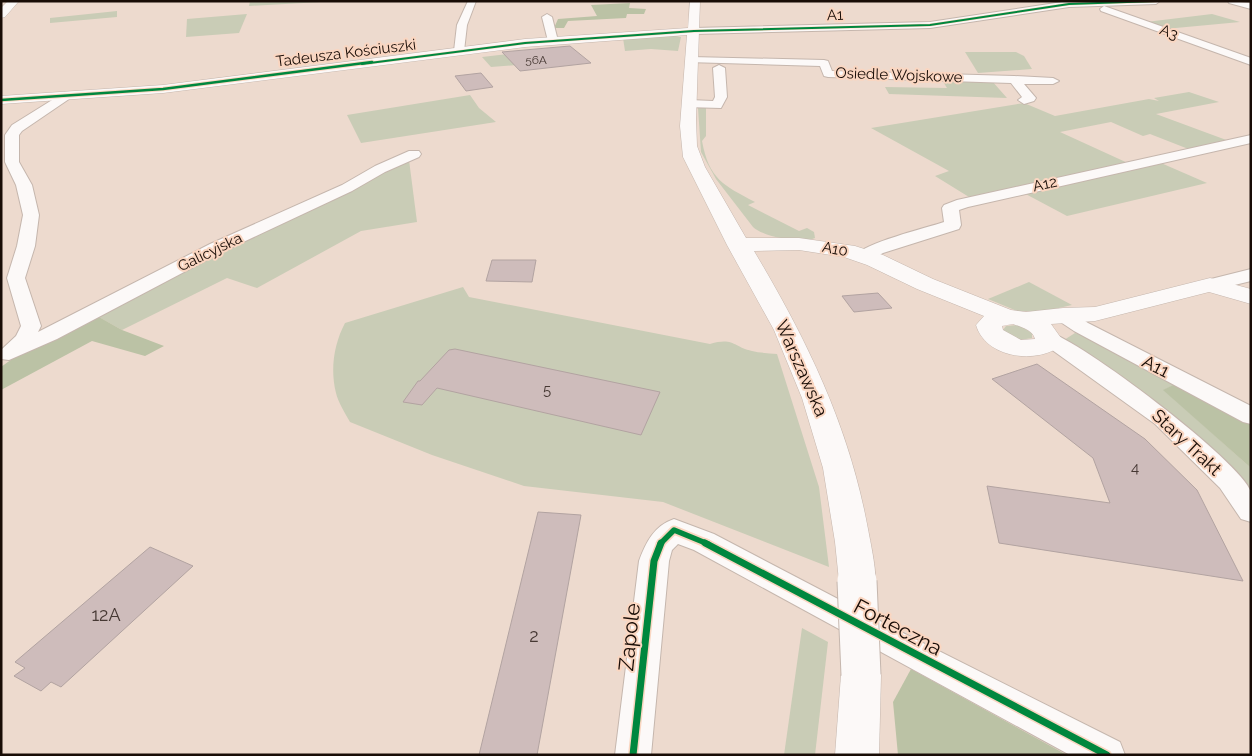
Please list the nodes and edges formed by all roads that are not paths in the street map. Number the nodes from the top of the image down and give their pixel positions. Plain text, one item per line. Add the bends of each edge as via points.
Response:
1 (14, 1) edge
2 (472, 1) edge
3 (696, 1) edge
4 (1156, 1) edge
5 (1232, 1) edge
6 (1090, 2) edge
7 (1251, 6) edge
8 (1, 15) edge
9 (547, 17) dead end
10 (694, 31) junction
11 (553, 41) junction
12 (459, 51) junction
13 (691, 60) junction
14 (1251, 62) edge
15 (719, 68) dead end
16 (1014, 80) junction
17 (1053, 81) dead end
18 (65, 96) junction
19 (1, 100) edge
20 (1024, 100) dead end
21 (689, 104) junction
22 (1251, 139) edge
23 (414, 154) dead end
24 (738, 245) junction
25 (864, 256) junction
26 (1251, 274) edge
27 (1210, 286) junction
28 (1251, 297) edge
29 (1078, 318) junction
30 (1007, 321) junction
31 (1040, 340) junction
32 (5, 357) edge
33 (1251, 416) edge
34 (1251, 512) edge
35 (674, 530) joint
36 (633, 755) edge
37 (857, 755) edge
38 (1107, 755) edge

1 - 8 street
2 - 12 street via 462,25
3 - 10 street, Warszawska
4 - 6 street, A1
5 - 7 street
6 - 10 street, A1 via 930,25
6 - 14 street, A3
9 - 11 street
10 - 11 street, Tadeusza Kościuszki
10 - 13 street, Warszawska
11 - 12 street, Tadeusza Kościuszki
12 - 18 street, Tadeusza Kościuszki via 173,88
13 - 16 street, Osiedle Wojskowe via 824,64 828,74
13 - 21 street, Warszawska
15 - 21 street via 722,97 717,105
16 - 17 street, Osiedle Wojskowe
16 - 20 street via 1030,98
18 - 19 street, Tadeusza Kościuszki
18 - 32 street, Galicyjska via 17,128 12,135 12,162 24,185 31,215 16,278 31,326 25,339
21 - 24 street, Warszawska via 690,155
22 - 25 street, A12 via 963,203 950,208 953,225 876,249
23 - 32 street, Galicyjska via 216,248
24 - 25 street, A10 via 800,244
24 - 37 street, Warszawska, bridge via 815,389 842,478 857,581 861,674
25 - 30 street, A10
26 - 27 street
27 - 28 street
27 - 29 street
29 - 30 street
29 - 31 street
29 - 33 street, A11
30 - 31 street via 1038,326
30 - 31 street via 994,336 1003,342
31 - 34 street, Stary Trakt via 1062,361 1114,384 1163,418 1212,463
35 - 36 street, Zapole via 660,544 654,561
35 - 38 street, Forteczna via 704,542

